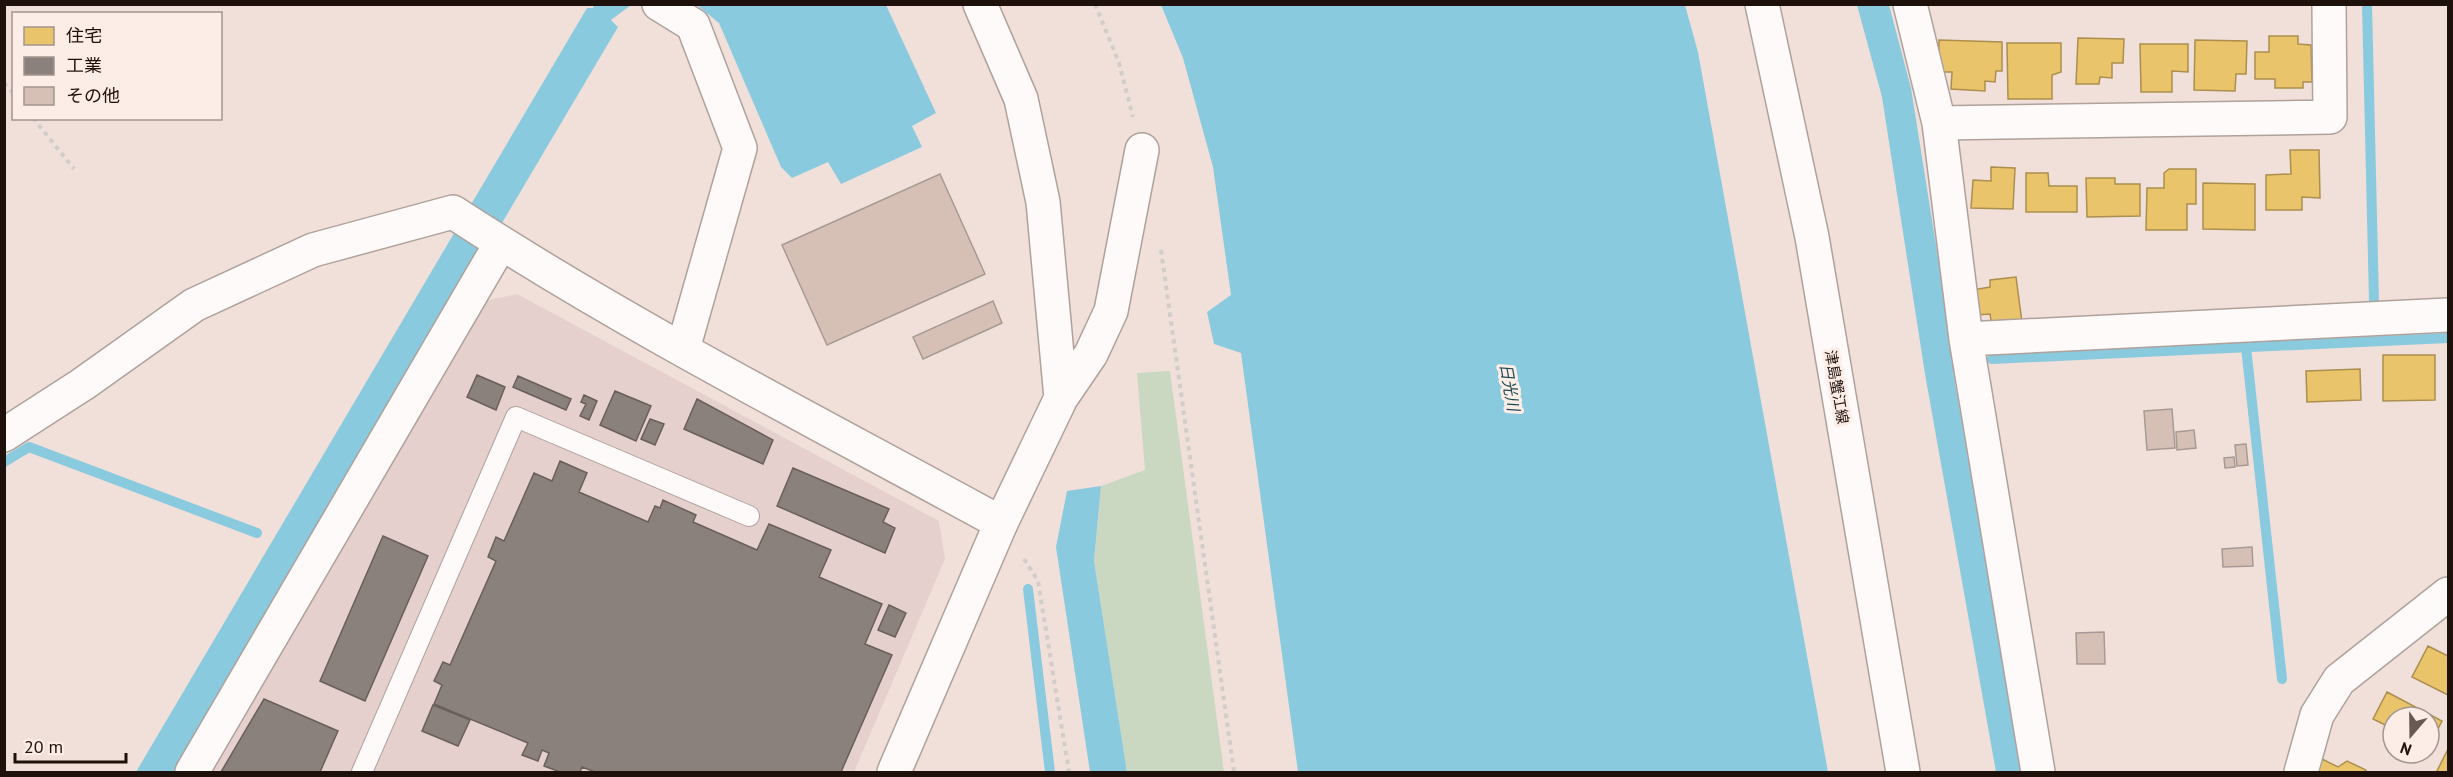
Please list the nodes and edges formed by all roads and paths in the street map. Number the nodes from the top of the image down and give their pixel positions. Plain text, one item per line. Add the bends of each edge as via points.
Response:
1 (659, 4) edge
2 (980, 4) edge
3 (1095, 4) edge
4 (1762, 4) edge
5 (1910, 4) edge
6 (2329, 4) edge
7 (35, 120) edge
8 (1939, 123) junction
9 (1142, 150) joint
10 (74, 169) dead end
11 (1159, 240) dead end
12 (497, 241) junction
13 (2448, 315) edge
14 (1966, 339) junction
15 (683, 350) junction
16 (1060, 398) junction
17 (4, 435) edge
18 (749, 516) dead end
19 (1001, 523) junction
20 (2445, 603) edge
21 (192, 772) edge
22 (362, 772) edge
23 (894, 772) edge
24 (1069, 772) edge
25 (1234, 772) edge
26 (1902, 772) edge
27 (2038, 772) edge
28 (2301, 772) edge

1 - 15 street via 693,26 740,148
2 - 16 street via 1022,99 1043,202
3 - 9 path via 1119,63
4 - 26 street, 津島蟹江線 via 1812,237
5 - 8 street
6 - 8 street via 2330,117
7 - 10 path
8 - 14 street
9 - 16 street via 1111,311 1091,354
11 - 25 path
12 - 15 street
12 - 17 street via 453,212 313,250 194,305
12 - 21 street
13 - 14 street
14 - 27 street
15 - 19 street
16 - 19 street
18 - 22 lane via 516,417
19 - 23 street
19 - 24 path via 1038,581
20 - 28 street via 2339,680 2318,715

